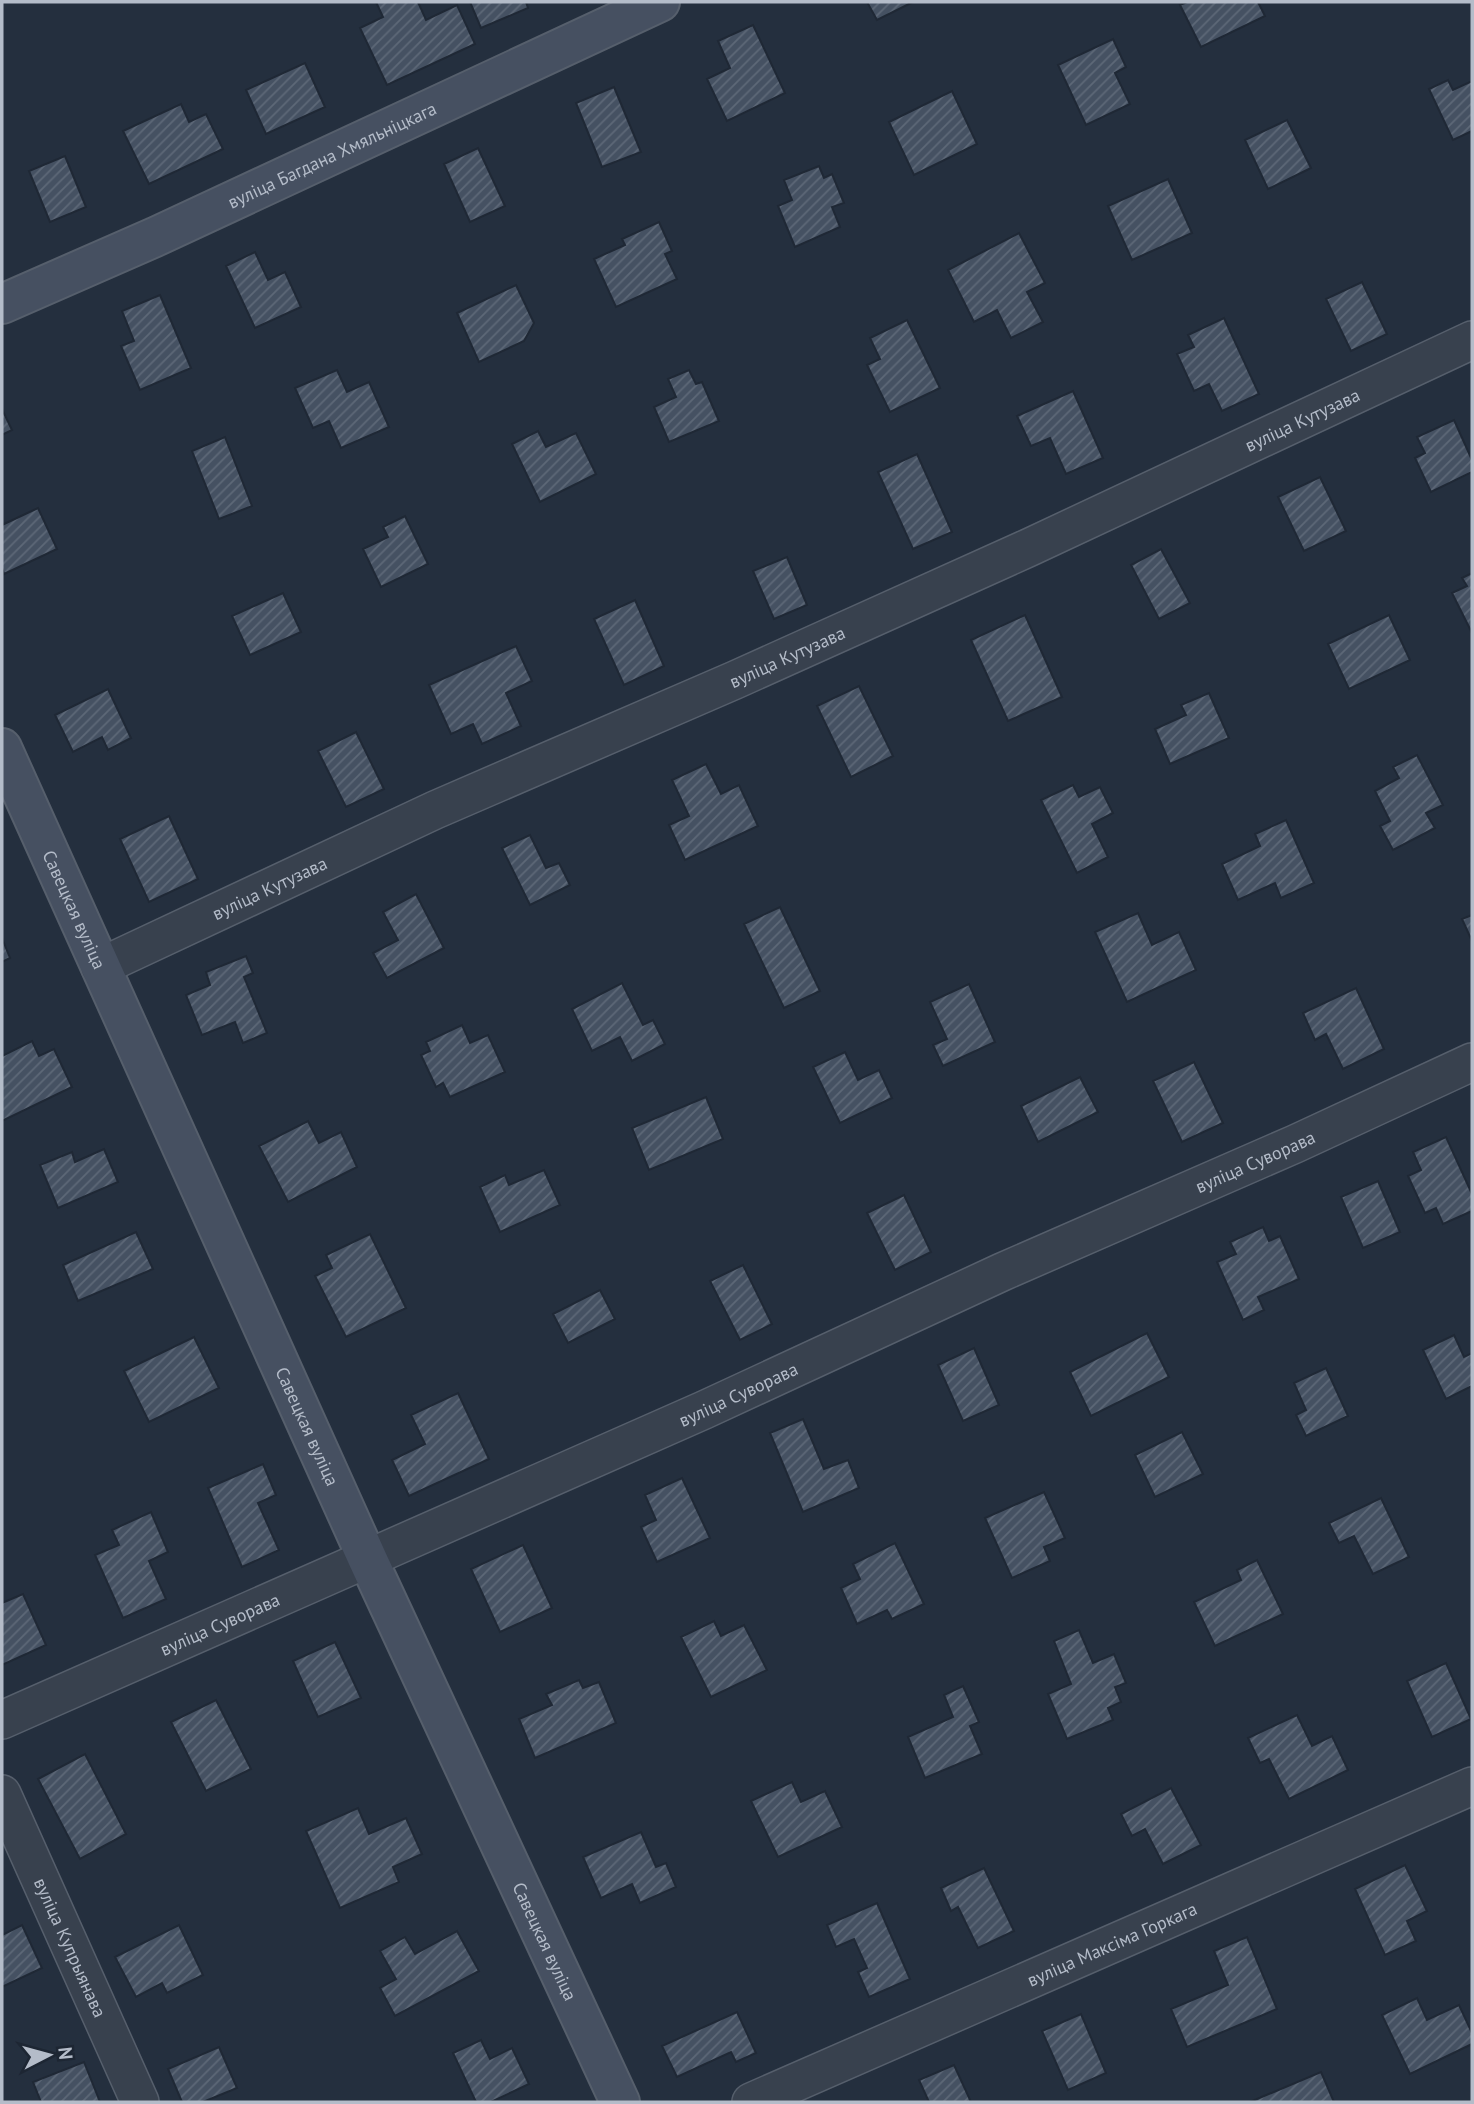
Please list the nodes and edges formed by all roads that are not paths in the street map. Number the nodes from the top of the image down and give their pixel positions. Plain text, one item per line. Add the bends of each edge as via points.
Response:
1 (660, 2) edge
2 (2, 304) edge
3 (1472, 340) edge
4 (2, 748) edge
5 (100, 967) junction
6 (1472, 1062) edge
7 (368, 1560) junction
8 (2, 1720) edge
9 (1472, 1786) edge
10 (2, 1794) edge
11 (140, 2102) edge
12 (620, 2102) edge
13 (751, 2102) edge

1 - 2 street, вуліца Багдана Хмяльніцкага
3 - 5 street, вуліца Кутузава via 1028,548 435,810
4 - 5 street, Савецкая вуліца
5 - 7 street, Савецкая вуліца
6 - 7 street, вуліца Суворава
7 - 8 street, вуліца Суворава
7 - 12 street, Савецкая вуліца
9 - 13 street, вуліца Максіма Горкага
10 - 11 street, вуліца Купрыянава

